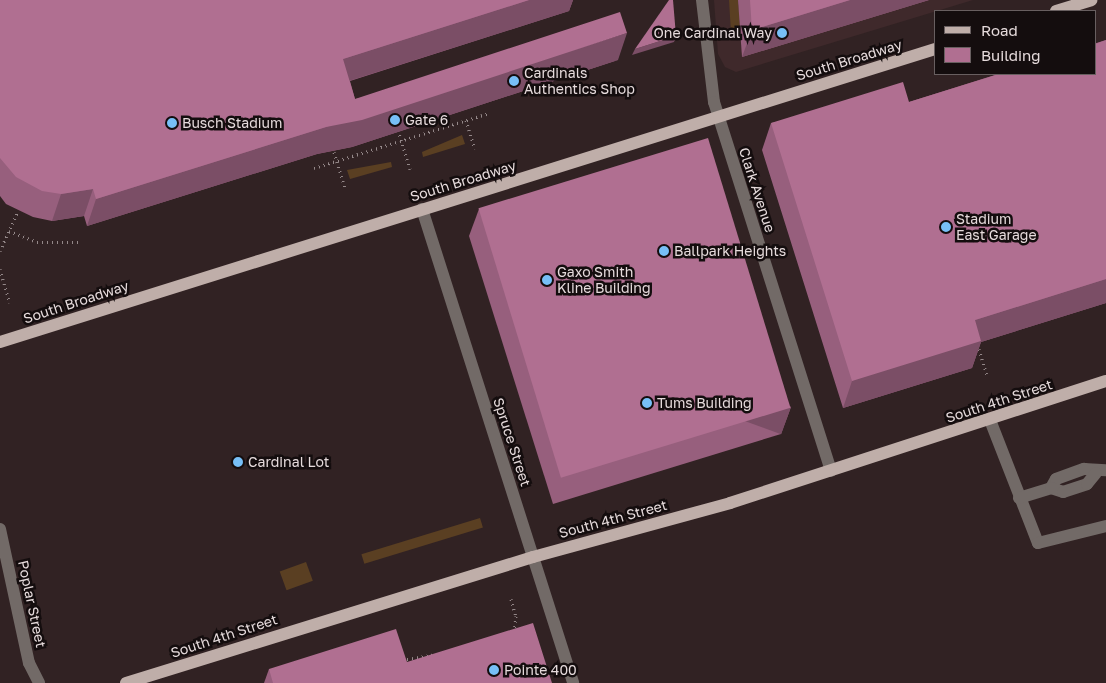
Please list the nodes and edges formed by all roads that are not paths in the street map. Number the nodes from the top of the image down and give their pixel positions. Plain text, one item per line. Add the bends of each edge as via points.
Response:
1 (702, 0) edge
2 (1091, 0) edge
3 (1059, 10) edge
4 (934, 49) edge
5 (719, 116) junction
6 (422, 209) junction
7 (0, 342) edge
8 (1106, 381) edge
9 (990, 420) junction
10 (831, 471) junction
11 (1101, 471) edge
12 (1019, 498) junction
13 (1106, 526) edge
14 (0, 529) edge
15 (533, 557) junction
16 (39, 683) edge
17 (126, 683) edge
18 (573, 683) edge

1 - 5 street, Clark Avenue via 707,65
2 - 3 main road
4 - 5 main road, South Broadway
5 - 6 main road, South Broadway
5 - 10 street, Clark Avenue
6 - 7 main road, South Broadway
6 - 15 street, Spruce Street
8 - 9 main road, South 4th Street
9 - 10 main road, South 4th Street
9 - 12 street
10 - 15 main road, South 4th Street
11 - 12 street via 1087,484 1063,492 1051,488
12 - 13 street via 1038,543
14 - 16 street, Poplar Street via 29,663
15 - 17 main road, South 4th Street
15 - 18 street, Spruce Street

